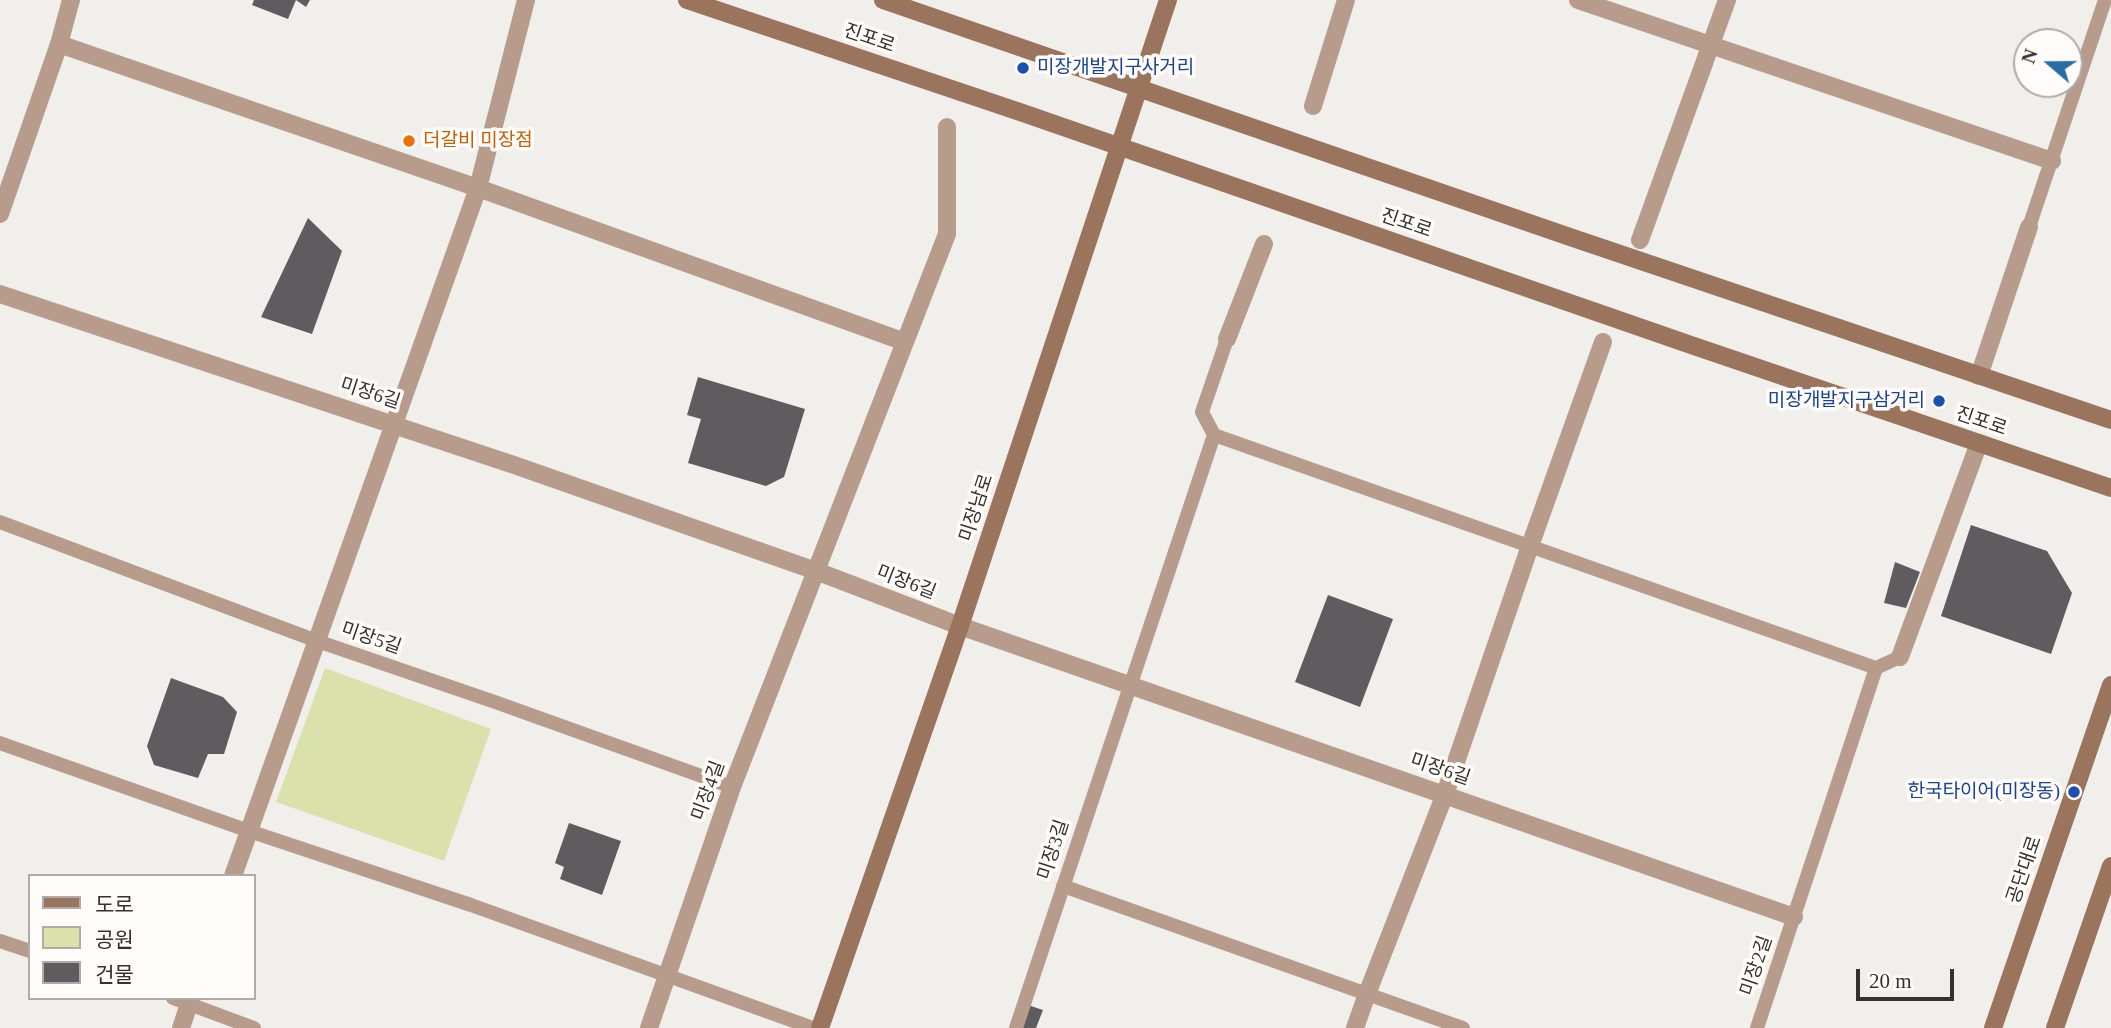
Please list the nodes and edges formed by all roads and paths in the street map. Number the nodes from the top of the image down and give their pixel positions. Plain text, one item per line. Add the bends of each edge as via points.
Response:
1 (71, 0) edge
2 (526, 0) edge
3 (687, 0) edge
4 (883, 0) edge
5 (1168, 0) edge
6 (1346, 0) edge
7 (1578, 0) edge
8 (1727, 0) edge
9 (2105, 0) edge
10 (59, 44) junction
11 (1711, 46) junction
12 (1139, 88) junction
13 (1313, 106) dead end
14 (947, 127) dead end
15 (1119, 147) junction
16 (2052, 162) junction
17 (478, 188) junction
18 (0, 214) edge
19 (2029, 226) joint
20 (1640, 240) dead end
21 (1265, 244) dead end
22 (0, 294) edge
23 (1227, 339) joint
24 (905, 342) junction
25 (1602, 342) dead end
26 (1979, 376) junction
27 (2111, 420) edge
28 (395, 425) junction
29 (1214, 435) junction
30 (1979, 443) junction
31 (2111, 488) edge
32 (0, 522) edge
33 (1530, 546) junction
34 (816, 571) junction
35 (960, 626) junction
36 (317, 641) junction
37 (1900, 657) joint
38 (1876, 668) junction
39 (1129, 684) junction
40 (2111, 685) edge
41 (0, 743) edge
42 (732, 787) junction
43 (1445, 794) junction
44 (249, 831) junction
45 (2111, 866) edge
46 (234, 874) edge
47 (1063, 886) junction
48 (1794, 917) junction
49 (0, 941) edge
50 (28, 949) edge
51 (667, 976) junction
52 (1367, 993) junction
53 (184, 1000) edge
54 (181, 1028) edge
55 (254, 1028) edge
56 (649, 1028) edge
57 (813, 1028) edge
58 (820, 1028) edge
59 (1016, 1028) edge
60 (1356, 1028) edge
61 (1463, 1028) edge
62 (1757, 1028) edge
63 (1993, 1028) edge
64 (2055, 1028) edge

1 - 10 street
2 - 17 street
3 - 15 street, 진포로
4 - 12 street
5 - 12 street, 미장남로
6 - 13 street
7 - 11 street
8 - 11 street
9 - 16 lane
10 - 17 street
10 - 18 street
11 - 16 street
11 - 20 street
12 - 15 street, 미장남로
12 - 26 street
14 - 24 street, 미장4길 via 947,234
15 - 30 street, 진포로
15 - 35 street, 미장남로
16 - 19 lane
17 - 24 street
17 - 28 street
19 - 26 street
21 - 23 street
22 - 28 street, 미장6길
23 - 29 lane via 1202,412
24 - 34 street, 미장4길
25 - 33 street
26 - 27 street
28 - 34 street, 미장6길
28 - 36 street
29 - 33 lane
29 - 39 lane, 미장3길
30 - 31 street, 진포로
30 - 37 street
32 - 36 lane, 미장5길
33 - 38 lane
33 - 43 street
34 - 35 street, 미장6길
34 - 42 street, 미장4길
35 - 39 street, 미장6길
35 - 58 street, 미장남로
36 - 42 lane, 미장5길
36 - 44 street
37 - 38 lane
38 - 48 lane, 미장2길
39 - 43 street, 미장6길
39 - 47 lane, 미장3길
40 - 63 street, 공단대로
41 - 44 lane
42 - 51 street, 미장4길
43 - 48 street, 미장6길
43 - 52 street
44 - 46 street
44 - 51 lane
45 - 64 street
47 - 52 lane
47 - 59 lane, 미장3길
48 - 62 lane, 미장2길
49 - 50 lane
51 - 56 street, 미장4길
51 - 57 lane
52 - 60 street
52 - 61 lane
53 - 54 street
53 - 55 lane

